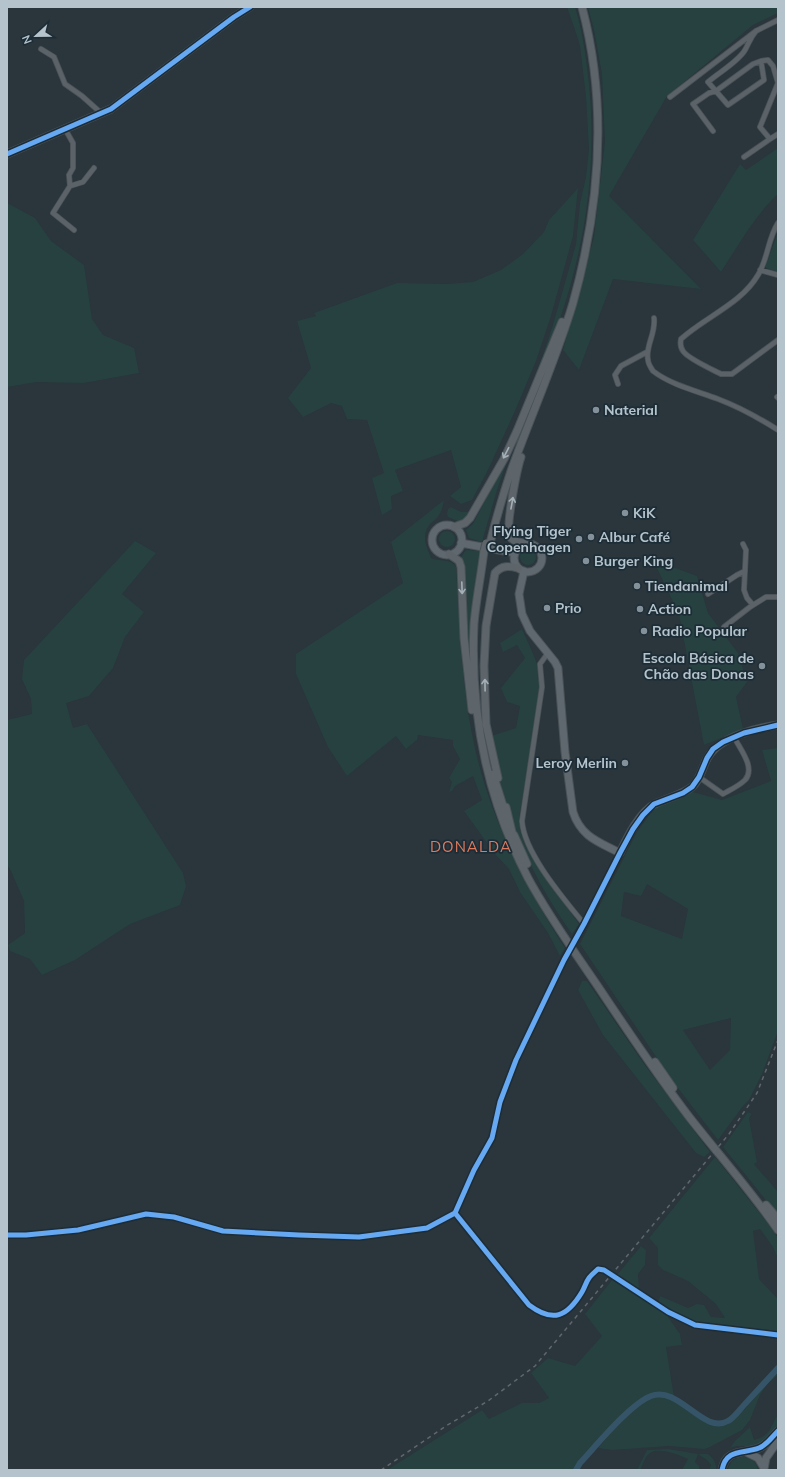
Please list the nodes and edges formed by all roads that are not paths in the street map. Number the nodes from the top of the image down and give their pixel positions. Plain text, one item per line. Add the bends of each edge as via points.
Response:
1 (250, 7) edge
2 (582, 7) edge
3 (778, 20) edge
4 (756, 31) junction
5 (41, 49) dead end
6 (761, 61) junction
7 (716, 91) junction
8 (670, 97) dead end
9 (101, 113) junction
10 (65, 128) junction
11 (713, 131) dead end
12 (778, 134) edge
13 (770, 139) junction
14 (7, 154) edge
15 (744, 157) dead end
16 (94, 168) dead end
17 (70, 186) junction
18 (778, 223) edge
19 (74, 230) dead end
20 (760, 270) junction
21 (778, 275) edge
22 (572, 302) junction
23 (654, 318) dead end
24 (778, 340) edge
25 (647, 352) junction
26 (618, 384) dead end
27 (778, 430) edge
28 (454, 527) junction
29 (461, 543) junction
30 (527, 543) junction
31 (743, 544) dead end
32 (486, 552) junction
33 (449, 554) junction
34 (515, 554) junction
35 (521, 570) junction
36 (746, 571) junction
37 (708, 594) dead end
38 (778, 597) edge
39 (753, 605) junction
40 (727, 630) dead end
41 (548, 653) junction
42 (778, 725) edge
43 (734, 737) junction
44 (699, 777) junction
45 (512, 832) junction
46 (515, 850) junction
47 (620, 853) junction
48 (584, 924) junction
49 (455, 1213) junction
50 (778, 1221) edge
51 (778, 1230) edge
52 (7, 1234) edge
53 (778, 1335) edge
54 (778, 1431) edge
55 (778, 1441) edge
56 (742, 1452) junction
57 (722, 1470) edge
58 (764, 1470) edge

1 - 9 street via 111,109
2 - 22 main road via 595,73 599,134 593,210
3 - 4 street
4 - 7 street via 738,58 708,82
4 - 8 street
5 - 9 street via 54,57 65,84
6 - 7 street
6 - 7 street via 764,80 728,105
6 - 13 street via 768,60 773,66 778,83 760,127
7 - 11 street via 709,92 693,104
9 - 10 street
10 - 14 street
10 - 17 street via 73,143
12 - 13 street
13 - 15 street
16 - 17 street via 83,182
17 - 19 street via 53,213
18 - 20 street
20 - 21 street
20 - 24 street via 747,290 689,332 681,339 680,345 688,356 721,374 732,374
22 -> 28 main road via 504,459 470,518
30 -> 22 main road via 511,538 508,530 519,462 551,376
22 - 32 main road via 557,350 511,472
23 - 25 street via 655,326
25 - 26 street via 621,366 615,376
25 - 27 street via 652,370 672,382 720,400
28 - 29 street via 460,534
28 - 33 street via 439,527 432,539 437,551
29 - 33 street via 457,550
29 - 34 street
30 - 34 street via 519,546
30 - 35 street via 541,550 543,559 536,570
31 - 36 street via 746,550
32 - 45 main road via 477,630 478,692 490,765
32 - 46 main road via 474,622 475,698 482,749 489,776
33 -> 46 main road via 458,561 460,567 466,667 477,739 492,797
34 - 35 street via 515,561
35 - 41 street via 519,594 522,614 530,631
45 -> 35 main road via 486,724 485,643 495,573 505,566
36 - 37 street via 737,574
36 - 39 street via 744,590
38 - 39 street via 766,597
39 - 40 street via 724,627
41 - 47 street via 555,662 559,674 567,775 576,822 587,835
41 - 48 street via 540,664 542,686 522,830 537,860
42 - 43 street
43 - 44 street via 713,749
43 - 44 street via 750,768 744,781 723,794
44 - 47 street via 692,787 654,804 643,815
45 - 50 main road via 549,904 646,1051
46 - 51 main road via 552,918 661,1079
47 - 48 street
48 - 49 street, bridge via 516,1060 500,1102 492,1138
49 - 52 street via 427,1228 359,1236 223,1231 174,1217 146,1214 78,1230 26,1235
49 - 53 street via 529,1305 546,1315 561,1314 573,1306 589,1278 598,1269 604,1270 668,1312 695,1326
54 - 56 street via 764,1445
55 - 58 street via 766,1458
56 - 57 street via 729,1456
56 - 58 street via 754,1455 761,1461

